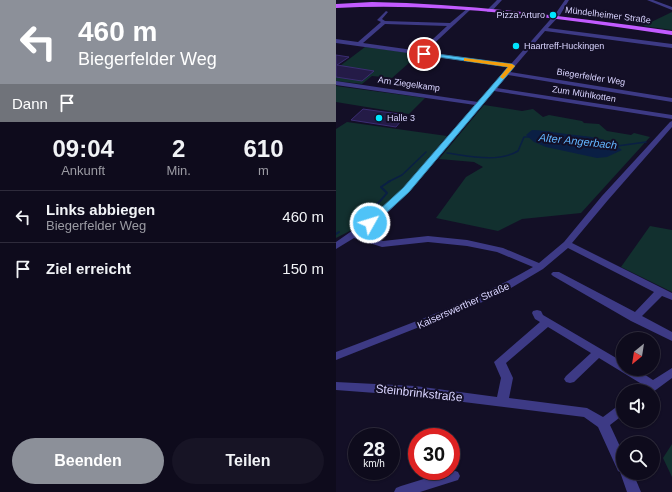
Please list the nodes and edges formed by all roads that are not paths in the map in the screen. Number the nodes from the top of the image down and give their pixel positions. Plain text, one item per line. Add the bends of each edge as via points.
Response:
1 (500, 0) edge
2 (567, 0) edge
3 (650, 0) edge
4 (400, 1) edge
5 (409, 2) edge
6 (371, 3) edge
7 (336, 6) edge
8 (468, 9) junction
9 (672, 9) edge
10 (489, 11) junction
11 (386, 12) dead end
12 (556, 16) junction
13 (384, 22) junction
14 (451, 25) junction
15 (544, 29) junction
16 (672, 33) edge
17 (336, 41) edge
18 (359, 44) junction
19 (672, 46) edge
20 (421, 53) junction
21 (512, 66) junction
22 (506, 73) junction
23 (336, 83) edge
24 (493, 89) junction
25 (672, 100) edge
26 (479, 104) junction
27 (672, 116) edge
28 (672, 123) edge
29 (354, 235) junction
30 (567, 244) junction
31 (336, 246) edge
32 (540, 267) junction
33 (556, 274) dead end
34 (661, 291) junction
35 (672, 297) edge
36 (536, 313) dead end
37 (635, 318) junction
38 (547, 322) junction
39 (672, 338) edge
40 (599, 352) junction
41 (336, 356) edge
42 (616, 363) edge
43 (672, 372) edge
44 (635, 376) edge
45 (570, 379) dead end
46 (645, 384) edge
47 (656, 384) edge
48 (336, 386) edge
49 (502, 402) junction
50 (616, 414) edge
51 (603, 424) junction
52 (616, 452) edge
53 (440, 480) edge
54 (629, 480) edge
55 (401, 492) edge
56 (634, 492) edge

1 - 10 street
2 - 12 street
3 - 9 street
4 - 5 main road, Mündelheimer Straße
4 - 6 main road
5 - 6 main road, Mündelheimer Straße
5 - 8 main road, Mündelheimer Straße via 422,6
6 - 7 main road
8 - 10 main road, Mündelheimer Straße
8 - 14 street
10 - 12 main road, Mündelheimer Straße
11 - 13 street via 379,20
12 - 15 street
12 - 16 main road, Mündelheimer Straße
13 - 14 street
13 - 18 street
14 - 20 street
15 - 19 street
15 - 21 street
17 - 18 street
18 - 20 street
20 - 21 street
21 - 22 street
22 - 24 street
22 - 25 street, Biegerfelder Weg
23 - 26 street, Am Ziegelkamp
24 - 26 street
24 - 27 street, Zum Mühlkotten
26 - 29 street via 395,201
28 - 30 street, Kaiserswerther Straße
29 - 31 street
29 - 32 street via 382,244 420,240 467,243 500,250
30 - 32 street, Kaiserswerther Straße
30 - 34 street
32 - 41 street, Kaiserswerther Straße via 481,300
33 - 37 street
34 - 35 street
34 - 37 street
36 - 38 street
37 - 39 street
38 - 40 street
38 - 49 street via 500,362 507,378
40 - 42 street
40 - 45 street
43 - 47 street
44 - 46 street
48 - 49 street, Steinbrinkstraße via 415,391
49 - 51 street, Steinbrinkstraße via 587,413
50 - 51 street
51 - 52 street
53 - 55 street
54 - 56 street

